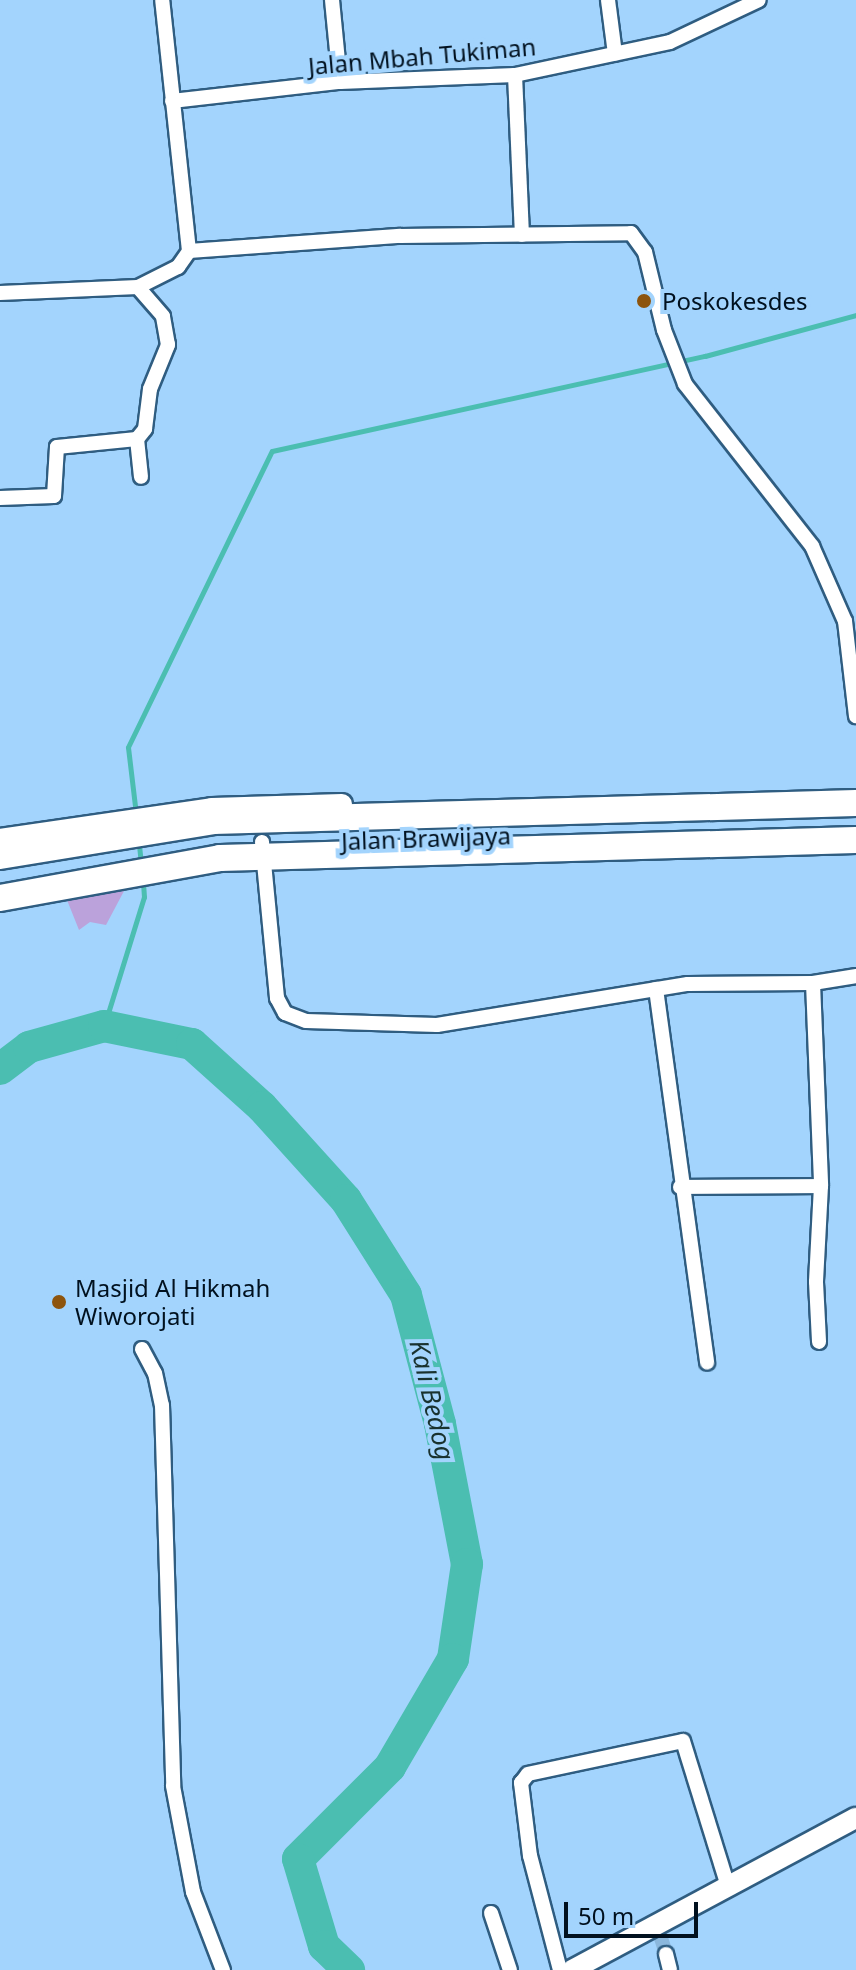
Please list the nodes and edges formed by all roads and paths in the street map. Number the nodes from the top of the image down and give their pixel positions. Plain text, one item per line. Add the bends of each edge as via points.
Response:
1 (162, 0) edge
2 (332, 0) edge
3 (608, 0) edge
4 (759, 0) edge
5 (615, 54) junction
6 (515, 75) junction
7 (340, 82) junction
8 (172, 101) junction
9 (522, 235) junction
10 (189, 251) junction
11 (138, 287) junction
12 (0, 293) edge
13 (137, 439) junction
14 (141, 477) dead end
15 (0, 498) edge
16 (856, 716) edge
17 (856, 791) edge
18 (856, 803) edge
19 (856, 826) edge
20 (826, 834) junction
21 (53, 838) junction
22 (0, 839) edge
23 (856, 840) edge
24 (263, 849) junction
25 (0, 856) edge
26 (80, 875) junction
27 (0, 881) edge
28 (0, 898) edge
29 (856, 976) edge
30 (813, 983) junction
31 (656, 989) junction
32 (821, 1186) junction
33 (680, 1187) junction
34 (819, 1342) dead end
35 (142, 1349) dead end
36 (707, 1363) dead end
37 (856, 1818) edge
38 (728, 1886) junction
39 (491, 1913) dead end
40 (666, 1954) tunnel mouth
41 (223, 1970) edge
42 (510, 1970) edge
43 (560, 1970) edge
44 (572, 1970) edge
45 (670, 1970) edge

1 - 8 street
2 - 7 street
3 - 5 street
4 - 5 street, Jalan Mbah Tukiman via 670,42
5 - 6 street, Jalan Mbah Tukiman
6 - 7 street, Jalan Mbah Tukiman
6 - 9 street
7 - 8 street, Jalan Mbah Tukiman
8 - 10 street
9 - 10 street via 400,236
9 - 16 street via 631,233 645,252 664,330 685,384 812,546 845,621
10 - 11 street via 178,267
11 - 12 street
11 - 13 street via 159,309 168,345 150,389 149,422
13 - 14 street
13 - 15 street via 57,447 54,496
17 - 21 street via 212,808
18 - 21 highway, Jalan Brawijaya via 213,821
19 - 20 highway
20 - 23 highway
20 - 24 highway
21 - 22 street
21 - 25 highway, Jalan Brawijaya
24 - 26 highway
24 - 31 street via 277,998 285,1013 306,1021 437,1025
26 - 27 highway
26 - 28 highway
29 - 30 street
30 - 31 street
30 - 32 street
31 - 33 street
32 - 33 street
32 - 34 street
33 - 36 street
35 - 41 street via 155,1373 162,1405 173,1786 193,1892
37 - 38 street
38 - 43 street via 683,1741 528,1774 521,1783 530,1856
38 - 44 street via 658,1929
39 - 42 street
40 - 45 street

